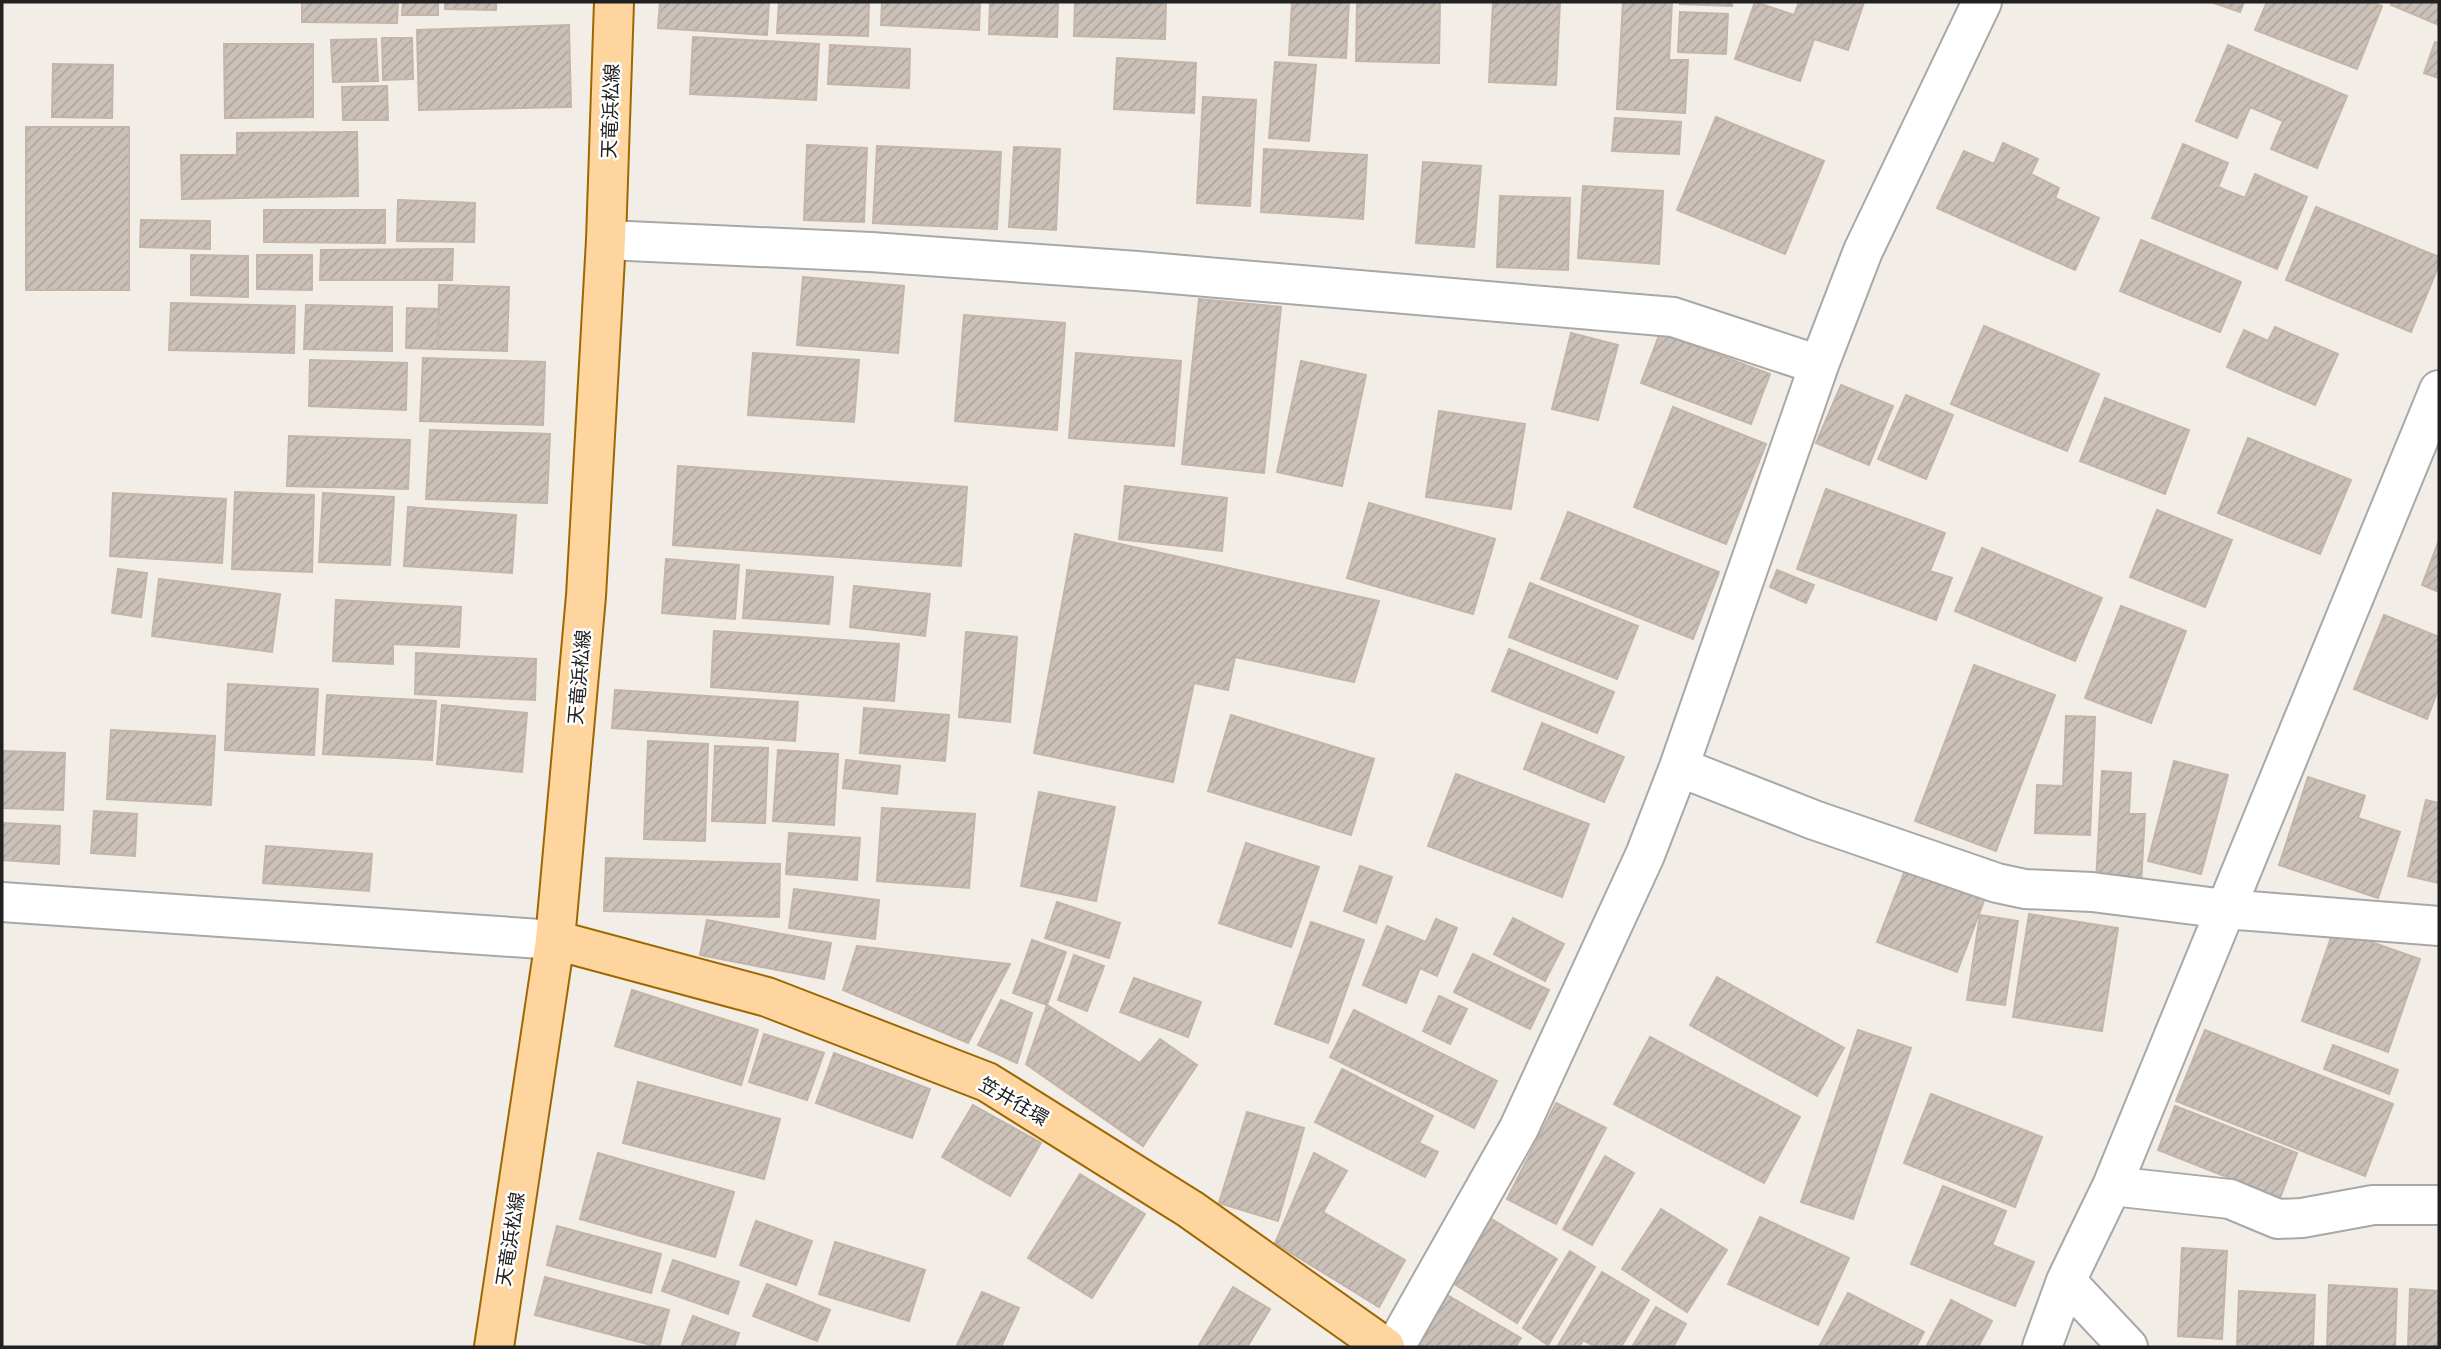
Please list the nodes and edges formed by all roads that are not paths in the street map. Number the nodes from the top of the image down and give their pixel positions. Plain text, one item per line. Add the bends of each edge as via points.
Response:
1 (614, 2) edge
2 (1982, 2) edge
3 (606, 240) junction
4 (1819, 365) junction
5 (2439, 390) edge
6 (1679, 767) junction
7 (2, 902) edge
8 (2225, 909) junction
9 (2439, 926) edge
10 (555, 940) junction
11 (2112, 1186) junction
12 (2439, 1205) edge
13 (2066, 1281) junction
14 (494, 1347) edge
15 (1384, 1347) edge
16 (1395, 1347) edge
17 (2042, 1347) edge
18 (2128, 1347) edge

1 - 3 main road, 天竜浜松線
2 - 4 street via 1863,251
3 - 4 street via 1057,265 1673,317
3 - 10 main road, 天竜浜松線 via 586,596
4 - 6 street
5 - 8 street
6 - 8 street via 1814,820 1997,883 2025,890 2092,892
6 - 16 street via 1645,855 1519,1128
7 - 10 street
8 - 9 street
8 - 11 street
10 - 14 main road, 天竜浜松線
10 - 15 main road, 笠井往環 via 767,997 988,1082 1190,1209
11 - 12 street via 2230,1199 2278,1219 2373,1205
11 - 13 street
13 - 17 street
13 - 18 street

